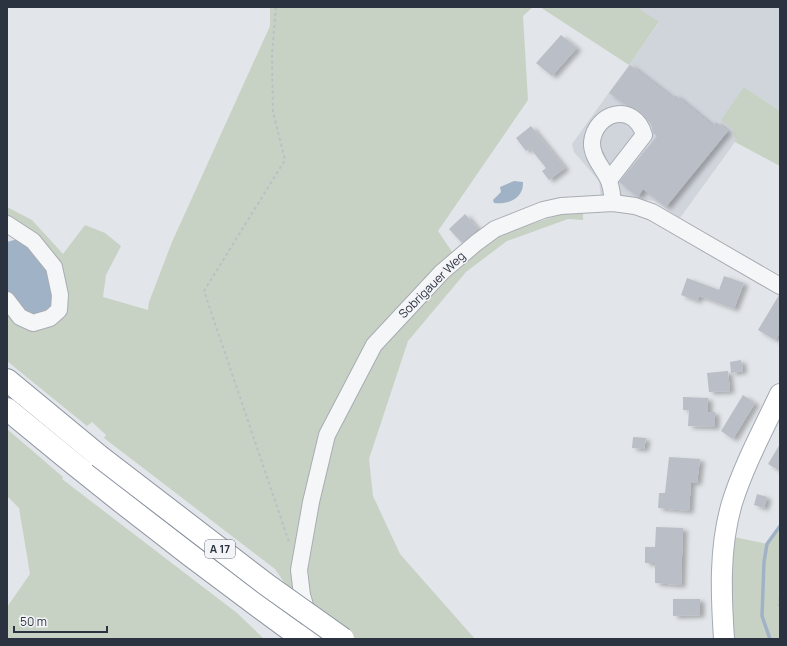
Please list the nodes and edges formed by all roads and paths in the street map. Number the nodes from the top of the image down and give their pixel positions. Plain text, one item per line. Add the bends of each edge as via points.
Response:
1 (276, 7) edge
2 (609, 180) dead end
3 (613, 203) junction
4 (7, 224) edge
5 (780, 286) edge
6 (7, 300) edge
7 (7, 380) edge
8 (780, 394) edge
9 (7, 409) edge
10 (299, 570) junction
11 (780, 598) edge
12 (780, 610) edge
13 (303, 639) edge
14 (315, 639) edge
15 (343, 639) edge
16 (724, 639) edge

1 - 10 path via 272,54 273,112 285,160 204,291
2 - 3 street
3 - 5 street, Sobrigauer Weg via 635,206 652,212
3 - 10 street, Sobrigauer Weg via 561,206 543,210 495,229 442,272 374,344 327,435 311,502
4 - 6 street via 33,241 54,267 60,304 50,318 33,323 20,317
7 - 15 highway, A 17, bridge via 99,456 267,585
8 - 16 main road via 744,471 732,504 722,562
9 - 13 highway, A 17 via 85,474
10 - 14 street, Sobrigauer Weg via 302,595
11 - 12 path

